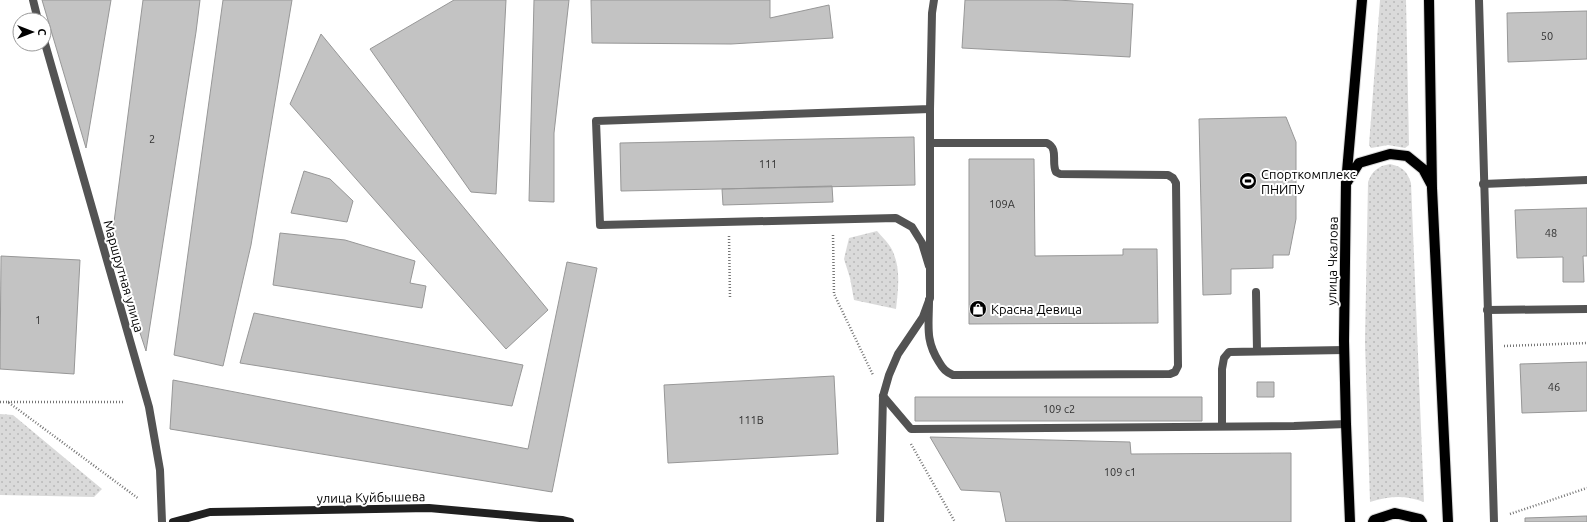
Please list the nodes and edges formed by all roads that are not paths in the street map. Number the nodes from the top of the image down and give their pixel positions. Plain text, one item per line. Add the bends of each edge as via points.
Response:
1 (33, 0) edge
2 (934, 0) edge
3 (1362, 0) edge
4 (1429, 0) edge
5 (1479, 0) edge
6 (36, 12) edge
7 (47, 52) edge
8 (930, 109) junction
9 (930, 143) junction
10 (1587, 180) edge
11 (1346, 183) junction
12 (1483, 184) junction
13 (1432, 188) junction
14 (930, 267) junction
15 (1256, 292) dead end
16 (930, 298) junction
17 (1587, 309) edge
18 (1487, 310) junction
19 (1345, 350) junction
20 (1257, 351) junction
21 (883, 396) junction
22 (1346, 424) junction
23 (1222, 426) junction
24 (565, 521) edge
25 (162, 522) edge
26 (173, 522) edge
27 (880, 522) edge
28 (1350, 522) edge
29 (1373, 522) edge
30 (1422, 522) edge
31 (1448, 522) edge
32 (1494, 522) edge

1 - 6 street
2 - 8 street
3 - 11 main road, улица Чкалова
4 - 13 main road
5 - 12 street
7 - 25 street, Маршрутная улица via 149,407 160,470
8 - 9 street
8 - 14 street via 596,121 600,225 896,218 912,227 922,243
9 - 14 street
9 - 16 street via 1047,142 1054,150 1054,168 1060,174 1168,175 1174,178 1178,366 1175,372 1170,374 953,375 943,369 929,340
10 - 12 street
11 - 13 main road via 1359,163 1390,154 1408,156 1423,169
11 - 19 main road, улица Чкалова
12 - 18 street
13 - 31 main road
14 - 16 street
15 - 20 street
16 - 21 street via 923,317 898,354
17 - 18 street
18 - 32 street
19 - 20 street
19 - 22 main road, улица Чкалова
20 - 23 street via 1229,352 1224,358
21 - 23 street via 911,429
21 - 27 street
22 - 23 street
22 - 28 main road, улица Чкалова
24 - 26 main road, улица Куйбышева via 429,508 210,512
29 - 30 main road via 1395,512 1420,519

